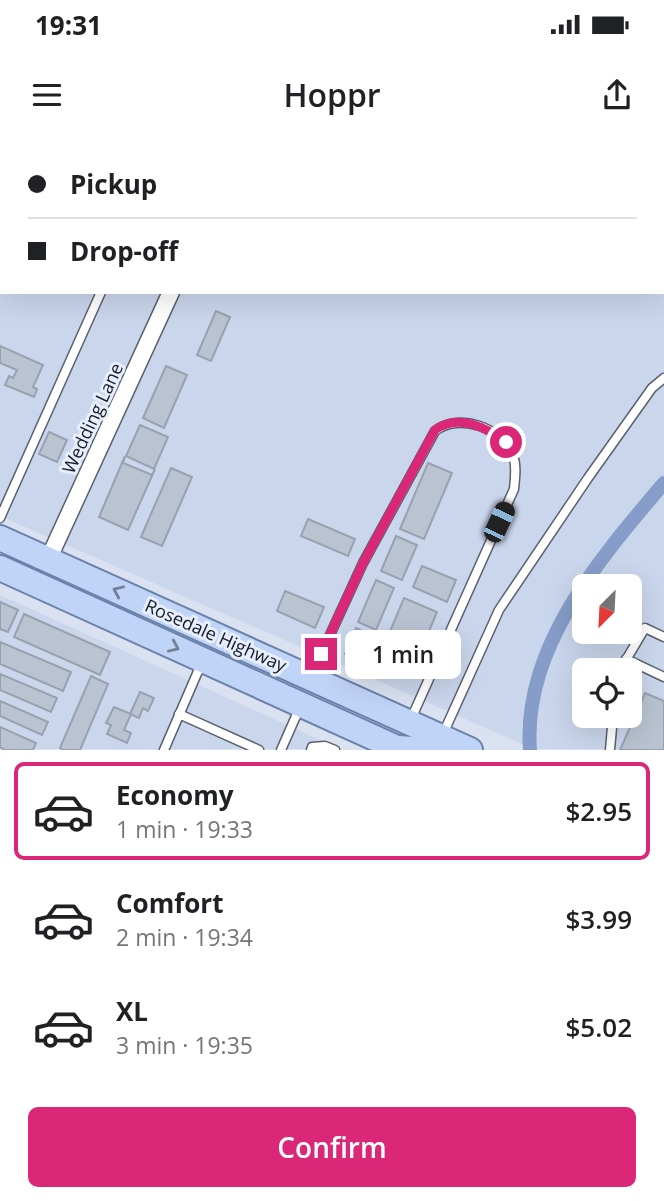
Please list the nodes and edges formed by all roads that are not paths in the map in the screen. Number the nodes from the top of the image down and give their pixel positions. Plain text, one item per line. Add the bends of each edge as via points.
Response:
1 (100, 294) edge
2 (170, 294) edge
3 (664, 378) edge
4 (0, 518) edge
5 (0, 538) edge
6 (48, 560) junction
7 (0, 568) edge
8 (664, 637) edge
9 (627, 658) edge
10 (202, 660) junction
11 (642, 667) edge
12 (311, 677) junction
13 (664, 677) edge
14 (248, 681) junction
15 (301, 704) junction
16 (179, 715) junction
17 (410, 722) junction
18 (612, 728) edge
19 (435, 743) edge
20 (398, 749) edge
21 (164, 750) edge
22 (259, 750) edge
23 (281, 750) edge
24 (312, 750) edge
25 (335, 750) edge
26 (470, 750) edge
27 (610, 750) edge

1 - 4 lane
2 - 6 street, Wedding Lane
3 - 19 lane via 652,388 499,610
5 - 6 main road, Rosedale Highway
12 -> 6 main road, Rosedale Highway
7 -> 10 main road, Rosedale Highway
8 - 9 lane via 645,628
10 - 14 main road, Rosedale Highway
10 - 16 lane
11 - 13 lane
12 - 17 main road, Rosedale Highway
12 - 17 lane via 363,563 435,430 458,422 491,432 506,442 514,457 514,489
14 - 15 main road, Rosedale Highway
14 - 17 main road via 278,681 372,723 394,727
15 - 20 main road, Rosedale Highway
15 - 23 lane
16 - 21 lane
16 - 22 lane
17 - 19 main road, Rosedale Highway
18 - 27 lane
19 - 20 main road
19 - 26 main road, Rosedale Highway
24 - 25 lane via 325,746

